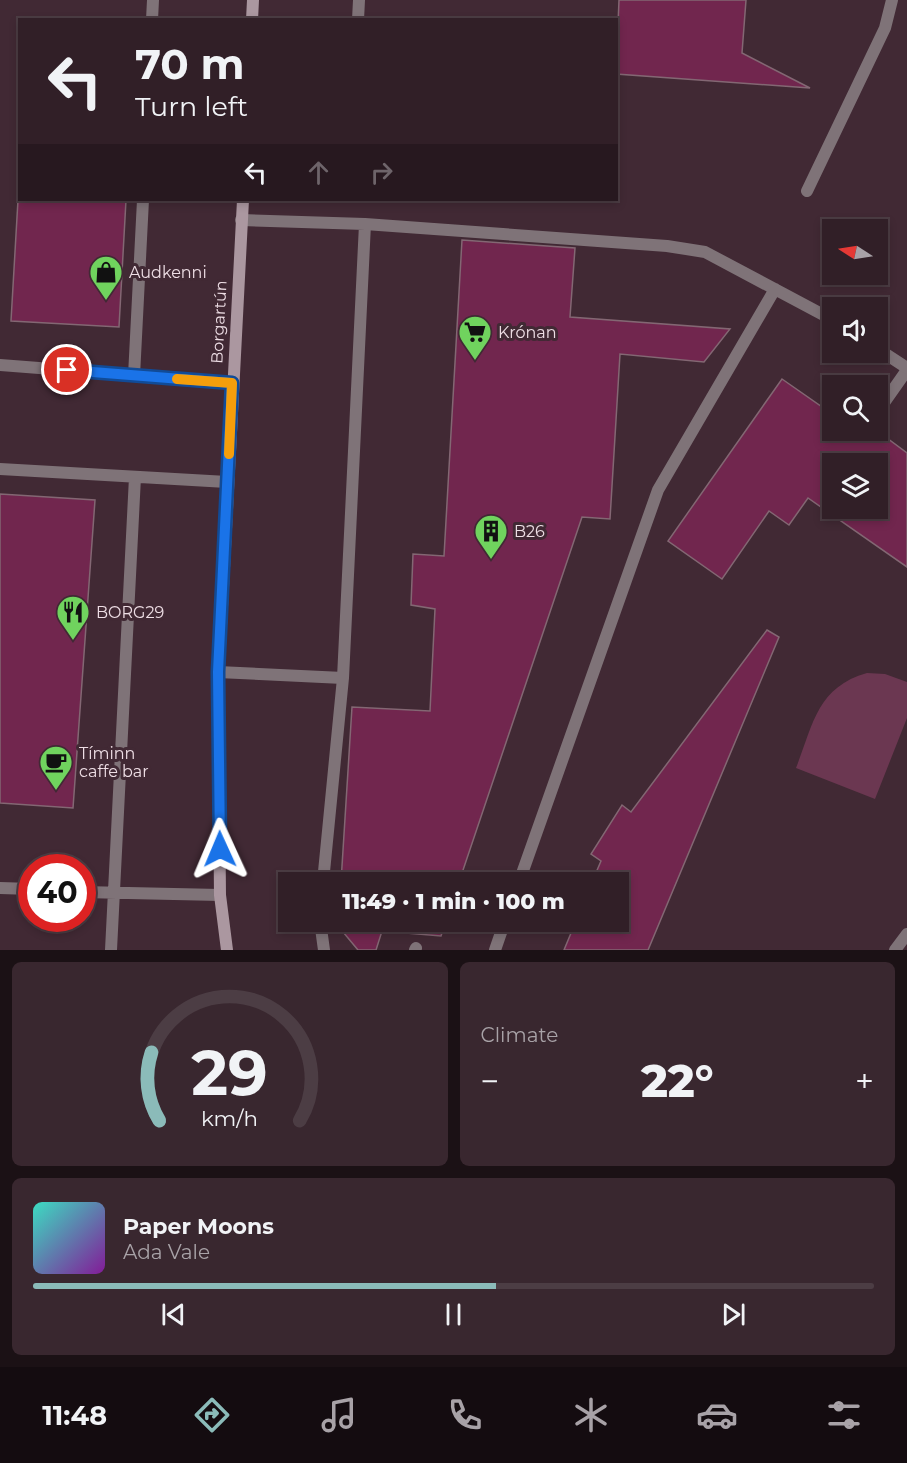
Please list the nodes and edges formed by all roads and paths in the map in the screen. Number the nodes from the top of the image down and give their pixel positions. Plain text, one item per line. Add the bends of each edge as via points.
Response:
1 (153, 0) edge
2 (253, 0) edge
3 (359, 0) edge
4 (892, 0) edge
5 (152, 18) edge
6 (252, 18) edge
7 (358, 18) edge
8 (807, 191) dead end
9 (143, 201) edge
10 (243, 201) edge
11 (242, 220) junction
12 (365, 224) junction
13 (775, 289) junction
14 (822, 315) edge
15 (888, 356) edge
16 (0, 365) edge
17 (907, 369) edge
18 (134, 376) junction
19 (232, 383) junction
20 (888, 397) edge
21 (0, 469) edge
22 (135, 477) junction
23 (227, 482) junction
24 (218, 672) junction
25 (343, 678) junction
26 (324, 872) edge
27 (523, 872) edge
28 (0, 888) edge
29 (18, 889) edge
30 (96, 892) edge
31 (114, 893) junction
32 (220, 895) junction
33 (322, 932) edge
34 (502, 932) edge
35 (907, 934) edge
36 (111, 950) edge
37 (227, 950) edge
38 (324, 950) edge
39 (495, 950) edge
40 (895, 950) edge

1 - 5 street
2 - 6 street
3 - 7 street
4 - 8 street via 885,28
9 - 18 street
10 - 11 street, Borgartún
11 - 12 street
11 - 19 street, Borgartún
12 - 13 street via 705,252
12 - 25 street
13 - 14 street
13 - 27 street via 658,490
15 - 17 street
16 - 18 street
17 - 20 street
18 - 19 street
19 - 23 street, Borgartún
21 - 22 street
22 - 23 street
22 - 31 street
23 - 24 street, Borgartún
24 - 25 street
24 - 32 street, Borgartún
25 - 26 street
28 - 29 street
30 - 31 street
31 - 32 street
31 - 36 street
32 - 37 street, Borgartún
33 - 38 street
34 - 39 street
35 - 40 street

